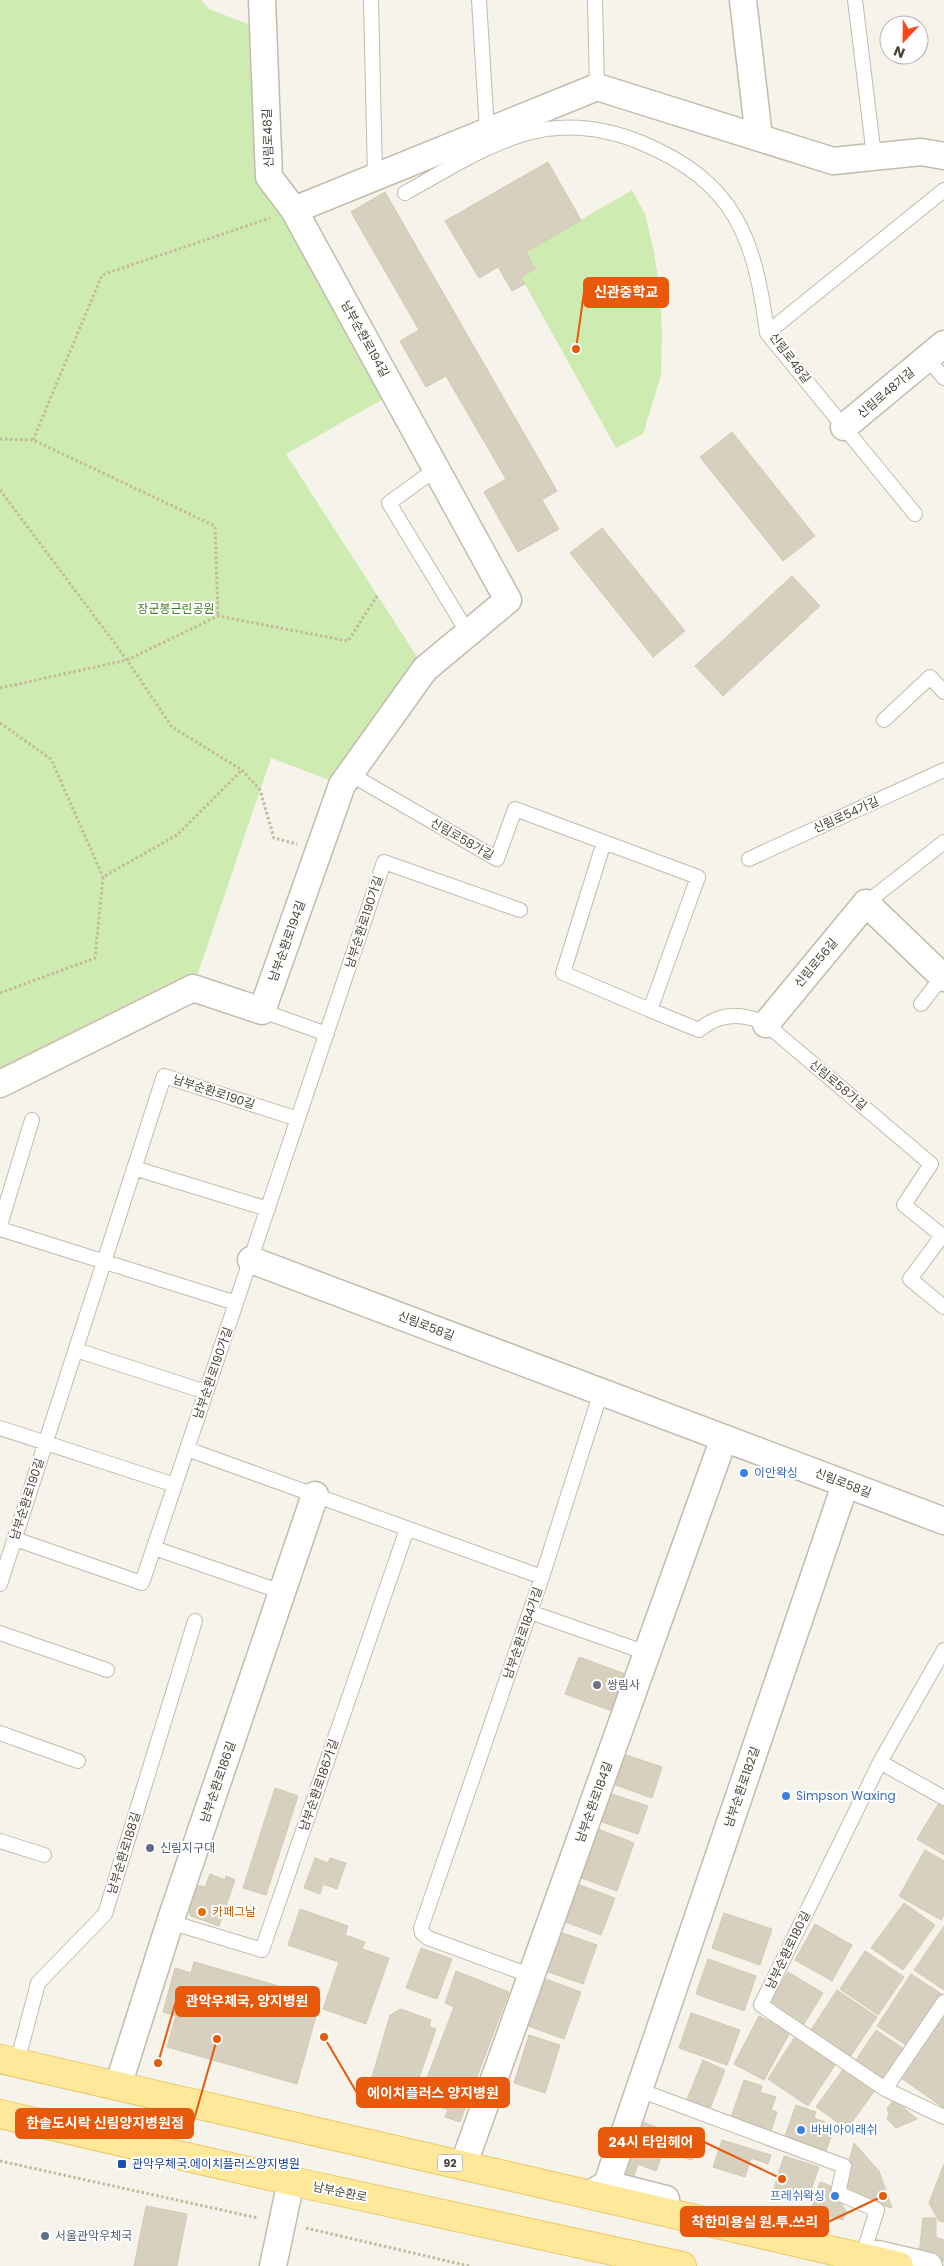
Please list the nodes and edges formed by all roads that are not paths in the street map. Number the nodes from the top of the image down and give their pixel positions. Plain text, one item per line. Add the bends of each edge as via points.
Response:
1 (262, 0) edge
2 (371, 0) edge
3 (479, 0) edge
4 (595, 0) edge
5 (743, 0) edge
6 (856, 0) edge
7 (597, 87) junction
8 (487, 130) junction
9 (759, 138) junction
10 (874, 156) junction
11 (944, 156) edge
12 (375, 176) junction
13 (944, 190) edge
14 (405, 193) dead end
15 (294, 210) junction
16 (767, 333) junction
17 (935, 351) edge
18 (944, 378) edge
19 (844, 427) junction
20 (436, 469) junction
21 (915, 514) dead end
22 (468, 633) junction
23 (944, 692) edge
24 (884, 720) dead end
25 (944, 770) edge
26 (350, 774) junction
27 (604, 842) junction
28 (944, 842) edge
29 (749, 859) dead end
30 (866, 903) junction
31 (520, 910) dead end
32 (943, 977) edge
33 (921, 1004) dead end
34 (650, 1010) junction
35 (262, 1011) junction
36 (766, 1024) junction
37 (327, 1034) junction
38 (0, 1084) edge
39 (298, 1119) junction
40 (32, 1120) dead end
41 (134, 1168) junction
42 (268, 1209) junction
43 (0, 1227) edge
44 (943, 1236) edge
45 (104, 1260) junction
46 (251, 1260) junction
47 (236, 1303) junction
48 (944, 1307) edge
49 (76, 1350) junction
50 (206, 1392) junction
51 (601, 1392) junction
52 (0, 1428) edge
53 (724, 1438) junction
54 (46, 1443) junction
55 (187, 1449) junction
56 (845, 1484) junction
57 (176, 1485) junction
58 (315, 1495) junction
59 (944, 1521) edge
60 (407, 1529) junction
61 (15, 1539) junction
62 (154, 1548) junction
63 (542, 1578) junction
64 (0, 1584) edge
65 (282, 1592) junction
66 (530, 1612) junction
67 (195, 1620) dead end
68 (0, 1633) edge
69 (944, 1650) edge
70 (647, 1653) junction
71 (108, 1670) dead end
72 (0, 1734) edge
73 (78, 1761) dead end
74 (880, 1762) junction
75 (944, 1798) edge
76 (0, 1841) edge
77 (44, 1855) dead end
78 (170, 1922) junction
79 (532, 1976) junction
80 (944, 2002) edge
81 (8, 2061) edge
82 (118, 2086) junction
83 (885, 2089) junction
84 (639, 2090) junction
85 (0, 2114) edge
86 (944, 2117) edge
87 (463, 2166) junction
88 (291, 2181) junction
89 (598, 2189) junction
90 (864, 2251) junction
91 (273, 2266) edge
92 (682, 2266) edge
93 (899, 2266) edge
94 (929, 2266) edge

1 - 15 street, 신림로48길 via 269,177
2 - 12 lane
3 - 8 lane
4 - 7 lane
5 - 9 street
6 - 10 lane
7 - 8 street
7 - 9 street
8 - 12 street
9 - 10 street via 833,161
10 - 11 street via 920,152
12 - 15 street
13 - 16 lane, 신림로48길
14 - 16 lane via 484,150 524,134 560,127 589,127 619,134 668,154 718,192 752,252 761,286
15 - 20 street, 남부순환로194길
16 - 19 lane, 신림로48길
17 - 18 lane, 신림로48가길
17 - 19 street, 신림로48가길
19 - 21 lane, 신림로48길
20 - 22 street, 남부순환로194길 via 508,600
20 - 22 lane via 389,503
22 - 26 street, 남부순환로194길 via 425,669
23 - 24 lane via 930,677
25 - 29 lane, 신림로54가길
26 - 27 lane, 신림로58가길 via 497,859 515,809
26 - 35 street, 남부순환로194길 via 342,785
27 - 34 lane, 신림로58가길 via 563,973
27 - 34 lane, 신림로58가길 via 698,877
28 - 30 lane, 신림로56길
30 - 32 street
30 - 36 street, 신림로56길
31 - 37 lane, 남부순환로190가길 via 384,862
32 - 33 lane
34 - 36 lane, 신림로58가길 via 699,1030 725,1016 746,1016
35 - 37 lane
35 - 38 street via 193,988
36 - 44 lane, 신림로58가길 via 931,1164 904,1205
37 - 39 lane, 남부순환로190가길
39 - 41 lane, 남부순환로190길 via 164,1076
39 - 42 lane, 남부순환로190가길
40 - 43 lane
41 - 42 lane
41 - 45 lane, 남부순환로190길
42 - 46 lane, 남부순환로190가길
43 - 45 lane
44 - 48 lane, 신림로58가길 via 910,1279
45 - 47 lane
45 - 49 lane, 남부순환로190길
46 - 47 lane, 남부순환로190가길
46 - 51 street, 신림로58길
47 - 50 lane, 남부순환로190가길
49 - 50 lane
49 - 54 lane, 남부순환로190길
50 - 55 lane, 남부순환로190가길
51 - 53 street, 신림로58길
51 - 63 lane
52 - 54 lane
53 - 56 street, 신림로58길
53 - 70 street, 남부순환로184길
54 - 57 lane, 남부순환로190길
54 - 61 lane, 남부순환로190길
55 - 57 lane, 남부순환로190가길
55 - 58 lane, 남부순환로184가길
56 - 59 street, 신림로58길
56 - 84 street, 남부순환로182길
57 - 62 lane, 남부순환로190가길
58 - 60 lane, 남부순환로184가길
58 - 65 street, 남부순환로186길
60 - 63 lane, 남부순환로184가길
60 - 78 lane, 남부순환로186가길 via 262,1950
61 - 62 lane, 남부순환로190가길 via 142,1583
61 - 64 lane, 남부순환로190길
62 - 65 lane
63 - 66 lane, 남부순환로184가길
65 - 78 street, 남부순환로186길
66 - 70 lane
66 - 79 lane, 남부순환로184가길 via 421,1928 428,1938
67 - 81 lane, 남부순환로188길 via 105,1914 38,1983
68 - 71 lane
69 - 74 lane, 남부순환로180길
70 - 79 street, 남부순환로184길
72 - 73 lane
74 - 75 lane
74 - 83 lane, 남부순환로180길 via 761,2004
76 - 77 lane
78 - 82 street, 남부순환로186길
79 - 87 street, 남부순환로184길
80 - 83 lane
81 - 82 main road, 92
82 - 87 main road, 92
83 - 86 lane, 남부순환로180길
84 - 89 street, 남부순환로182길
84 - 90 lane via 844,2166 838,2193 877,2210
85 - 88 main road, 남부순환로
87 - 89 main road, 92
88 - 91 street
88 - 92 main road, 남부순환로
89 - 90 street
89 - 93 main road, 92
90 - 94 street

